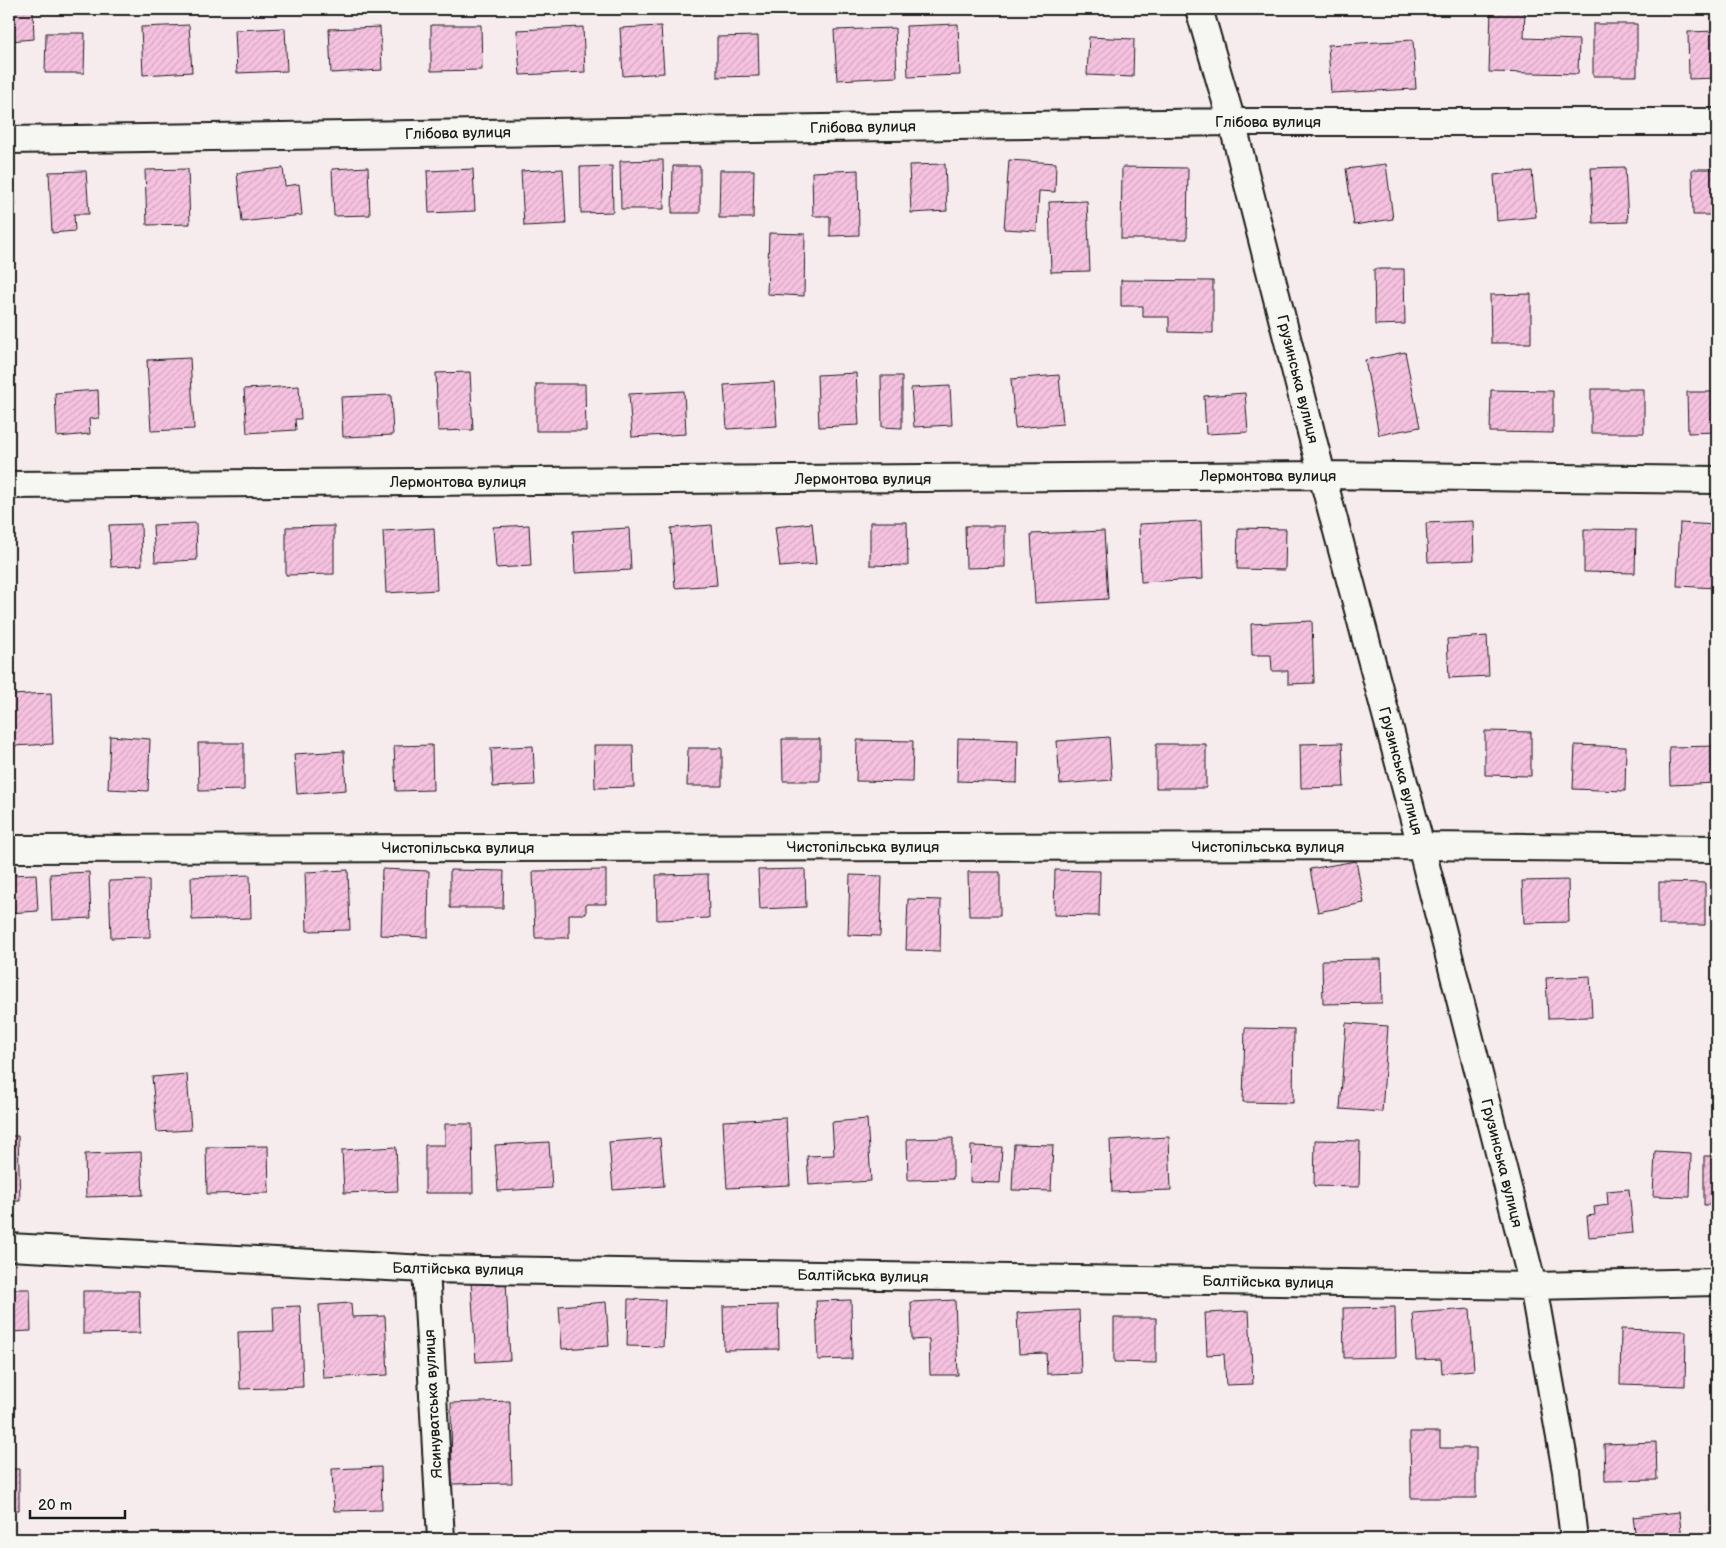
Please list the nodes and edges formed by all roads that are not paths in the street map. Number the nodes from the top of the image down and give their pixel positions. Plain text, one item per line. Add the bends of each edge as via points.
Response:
1 (1199, 9) edge
2 (1232, 122) junction
3 (1717, 122) edge
4 (9, 140) edge
5 (1322, 476) junction
6 (1717, 480) edge
7 (9, 485) edge
8 (1421, 846) junction
9 (9, 849) edge
10 (1717, 849) edge
11 (9, 1247) edge
12 (426, 1269) junction
13 (1717, 1282) edge
14 (1533, 1286) junction
15 (440, 1539) edge
16 (1574, 1539) edge

1 - 2 street, Грузинська вулиця
2 - 3 street, Глібова вулиця
2 - 4 street, Глібова вулиця
2 - 5 street, Грузинська вулиця
5 - 6 street, Лермонтова вулиця
5 - 7 street, Лермонтова вулиця
5 - 8 street, Грузинська вулиця
8 - 9 street, Чистопільська вулиця
8 - 10 street, Чистопільська вулиця
8 - 14 street, Грузинська вулиця
11 - 12 street, Балтійська вулиця
12 - 14 street, Балтійська вулиця
12 - 15 street, Ясинуватська вулиця
13 - 14 street, Балтійська вулиця
14 - 16 street, Грузинська вулиця via 1566,1471

